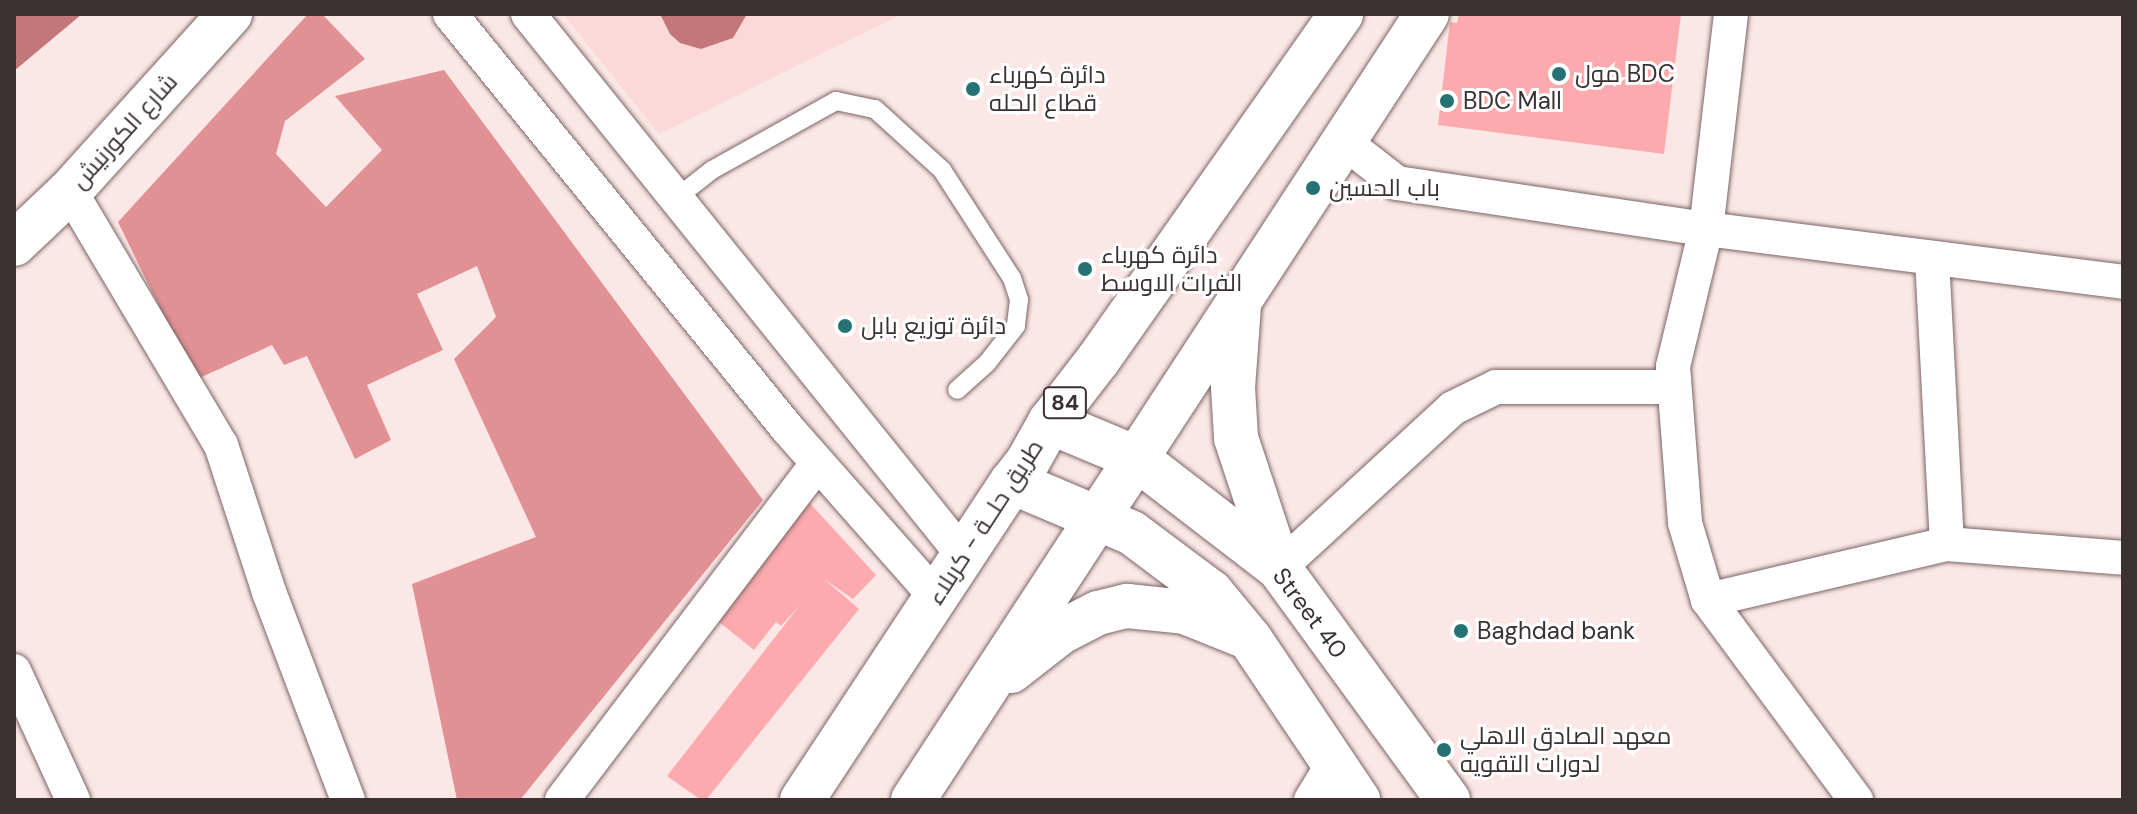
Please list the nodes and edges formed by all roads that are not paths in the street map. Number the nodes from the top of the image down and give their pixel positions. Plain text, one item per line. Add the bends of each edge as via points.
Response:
1 (230, 14) edge
2 (450, 14) edge
3 (528, 14) edge
4 (1341, 14) edge
5 (1427, 14) edge
6 (1731, 14) edge
7 (1343, 141) junction
8 (70, 191) junction
9 (675, 199) junction
10 (1706, 229) junction
11 (14, 244) edge
12 (1932, 258) junction
13 (2123, 282) edge
14 (1241, 295) junction
15 (1674, 387) junction
16 (957, 390) dead end
17 (1050, 422) junction
18 (1136, 458) junction
19 (817, 464) junction
20 (1012, 482) junction
21 (1101, 517) junction
22 (953, 543) junction
23 (1947, 544) junction
24 (2123, 558) edge
25 (907, 565) junction
26 (1279, 568) junction
27 (936, 597) junction
28 (1708, 600) junction
29 (1250, 639) junction
30 (14, 671) edge
31 (987, 689) junction
32 (1322, 782) edge
33 (73, 800) edge
34 (348, 800) edge
35 (562, 800) edge
36 (802, 800) edge
37 (913, 800) edge
38 (1358, 800) edge
39 (1448, 800) edge
40 (1856, 800) edge

1 - 8 main road, شارع الكورنيش
2 - 19 street
3 - 9 street
4 - 17 main road, طريق حلــة - كربلاء / 84
5 - 7 main road
6 - 10 street
7 - 10 street via 1397,183
7 - 14 main road
8 - 11 main road, شارع الكورنيش
8 - 34 street via 221,445 269,592
9 - 16 lane via 712,170 836,101 875,109 942,170 1012,278 1019,300 1016,326
9 - 22 street
10 - 12 street
10 - 15 street via 1673,366
12 - 13 street
12 - 23 street
14 - 18 main road
14 - 26 main road via 1234,347 1236,438
15 - 26 street via 1496,387 1453,408
15 - 28 street via 1685,523
17 - 18 main road, Street 40
17 - 20 main road, طريق حلــة - كربلاء / 84
18 - 21 main road
18 - 26 main road, Street 40
19 - 25 street
19 - 35 street
20 - 21 main road
20 - 22 main road, طريق حلــة - كربلاء / 84
21 - 29 main road via 1132,533 1211,592
21 - 31 main road
22 - 25 street via 926,567
22 - 27 main road, طريق حلــة - كربلاء / 84
23 - 24 street
23 - 28 street
25 - 27 street
26 - 39 main road, Street 40
27 - 36 main road, طريق حلــة - كربلاء / 84
28 - 40 street
29 - 31 main road via 1185,612 1127,606 1098,613 1061,632
29 - 32 main road
30 - 33 street
31 - 37 main road
32 - 38 main road

